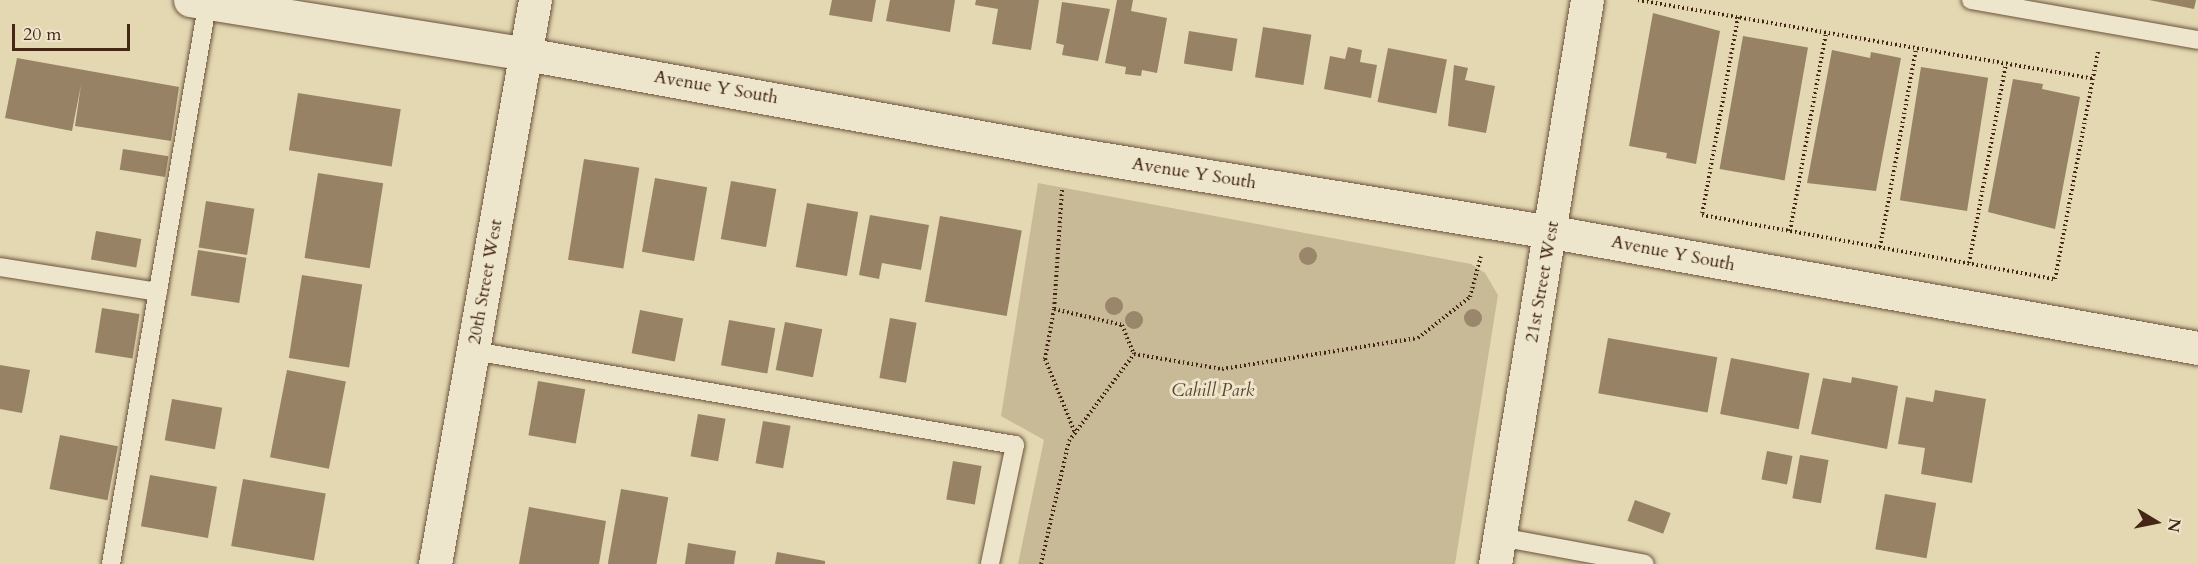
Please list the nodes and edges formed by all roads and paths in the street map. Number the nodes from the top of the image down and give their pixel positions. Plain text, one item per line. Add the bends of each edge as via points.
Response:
1 (535, 0) edge
2 (1587, 0) edge
3 (1638, 0) edge
4 (1971, 0) edge
5 (202, 1) edge
6 (1738, 17) junction
7 (2104, 23) junction
8 (1826, 33) junction
9 (2198, 40) edge
10 (1916, 48) junction
11 (526, 54) junction
12 (2006, 64) junction
13 (2093, 79) junction
14 (1062, 184) dead end
15 (1487, 222) junction
16 (1790, 231) junction
17 (1552, 232) junction
18 (1880, 247) junction
19 (1969, 263) junction
20 (0, 267) edge
21 (158, 292) junction
22 (1054, 309) junction
23 (2198, 348) edge
24 (474, 351) junction
25 (1134, 354) junction
26 (1075, 433) junction
27 (1497, 550) edge
28 (111, 564) edge
29 (435, 564) edge
30 (990, 564) edge
31 (1041, 564) edge
32 (1645, 564) edge

1 - 11 street, 20th Street West
2 - 17 street, 21st Street West
3 - 6 path
4 - 7 lane
5 - 11 street, Avenue Y South
5 - 21 lane
6 - 8 path
6 - 16 path via 1702,215
7 - 9 lane
7 - 13 path
8 - 10 path
8 - 16 path
10 - 12 path
10 - 18 path
11 - 15 street, Avenue Y South via 1068,153
11 - 24 street, 20th Street West
12 - 13 path
12 - 19 path
13 - 19 path via 2055,279
14 - 22 path
15 - 17 street, Avenue Y South
15 - 25 path via 1470,297 1418,338 1222,369
16 - 18 path
17 - 23 street, Avenue Y South
17 - 27 street, 21st Street West
18 - 19 path
20 - 21 lane
21 - 28 lane
22 - 25 path via 1122,325
22 - 26 path via 1045,359
24 - 29 street, 20th Street West
24 - 30 lane via 1015,445
25 - 26 path
26 - 31 path via 1069,441
27 - 32 lane

